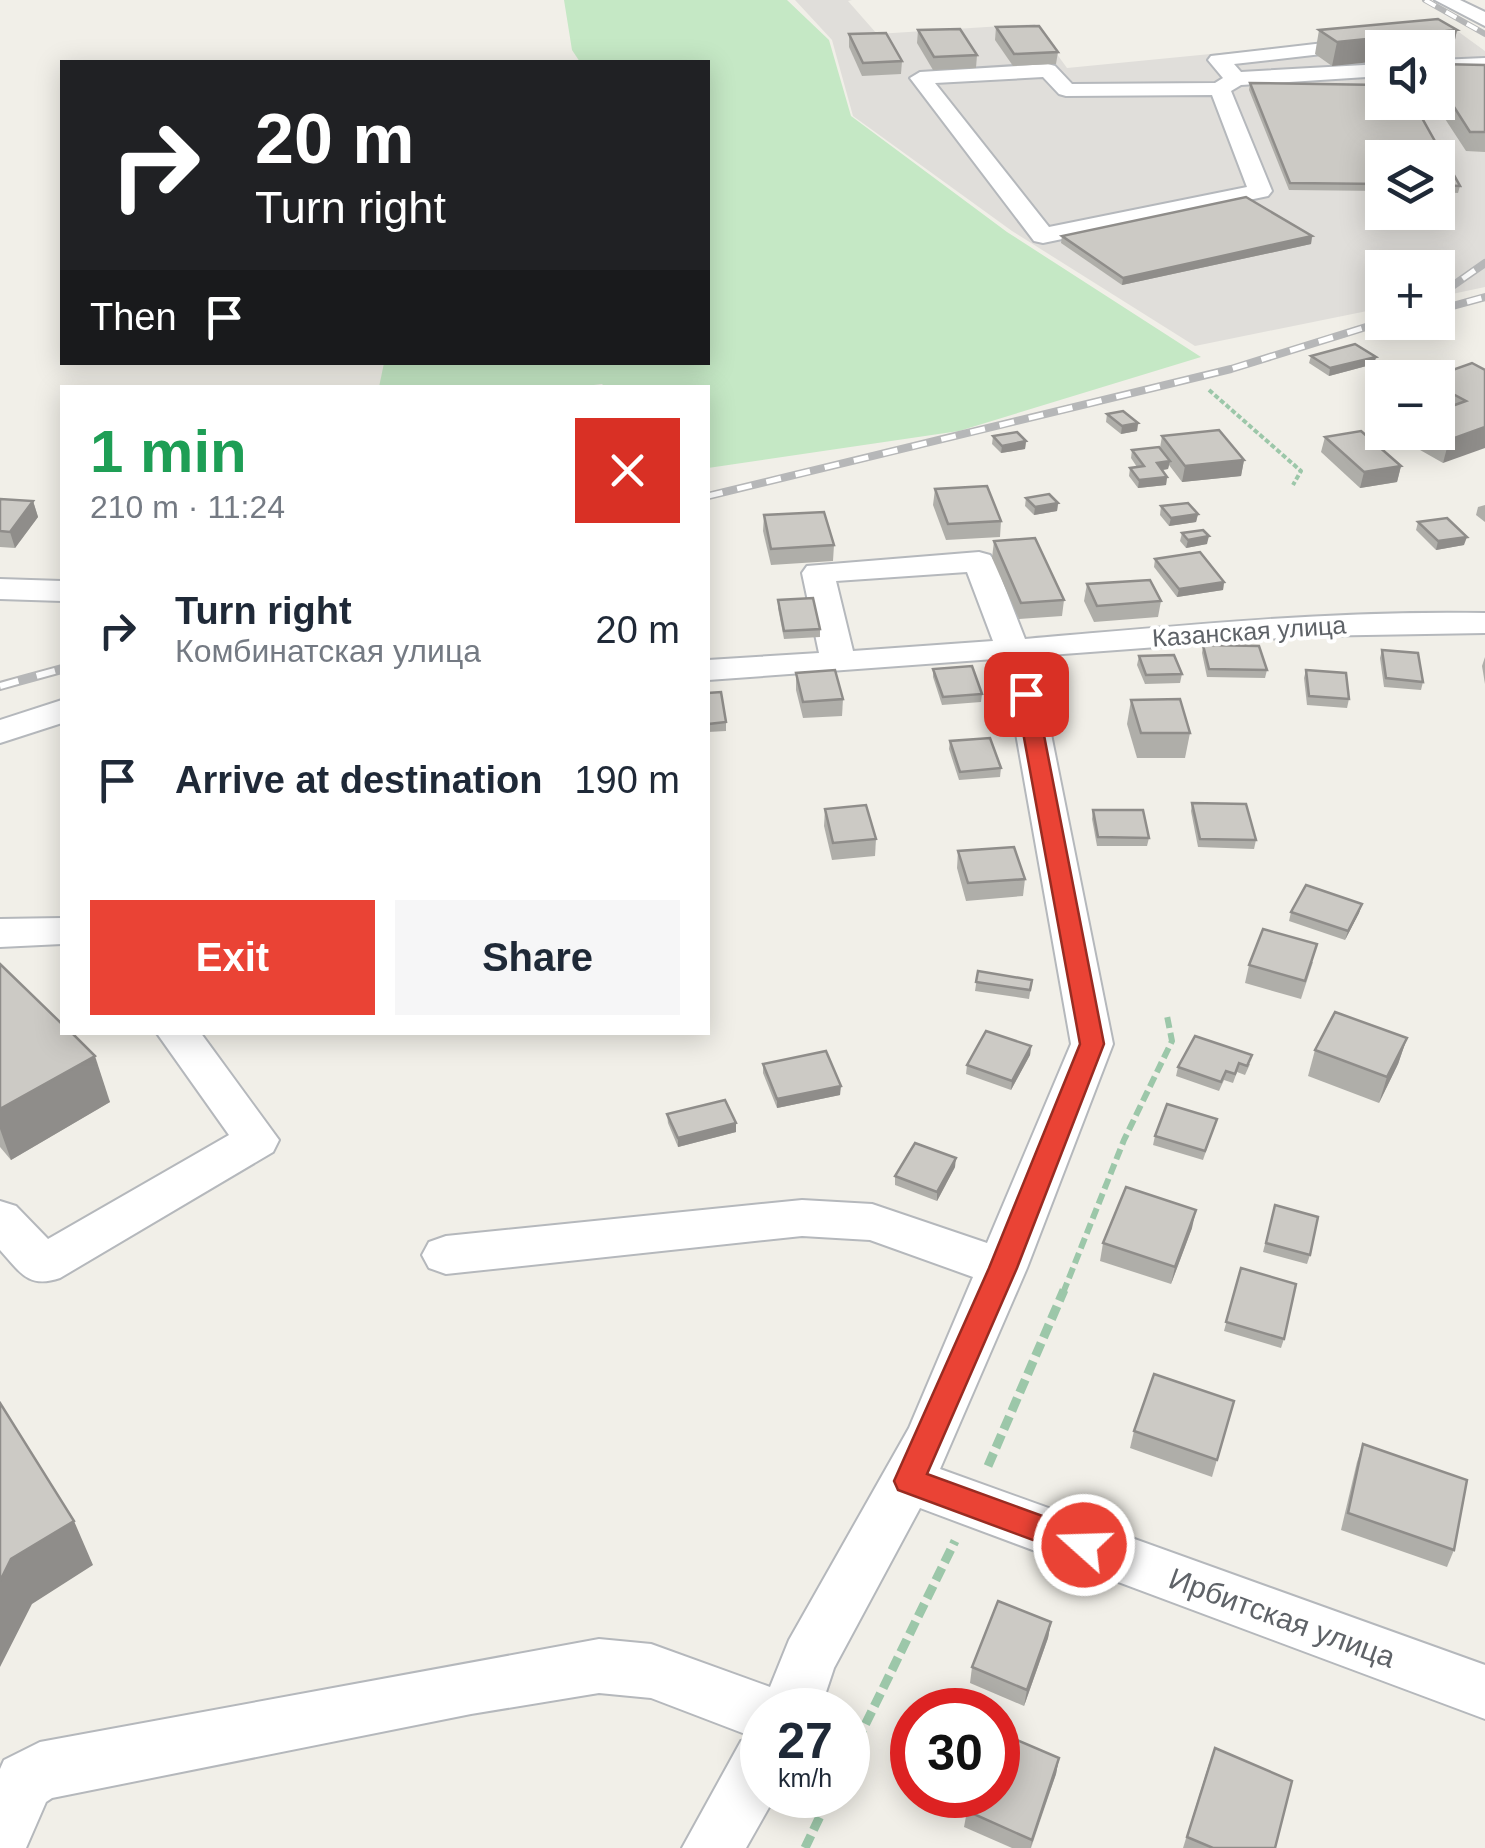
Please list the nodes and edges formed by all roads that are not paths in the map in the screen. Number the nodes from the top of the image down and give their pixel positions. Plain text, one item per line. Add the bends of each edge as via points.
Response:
1 (1445, 0) edge
2 (1485, 20) edge
3 (1365, 44) edge
4 (1485, 64) edge
5 (1455, 65) edge
6 (1365, 72) edge
7 (1228, 84) junction
8 (0, 589) edge
9 (60, 591) edge
10 (1485, 592) edge
11 (1471, 623) edge
12 (1013, 650) junction
13 (838, 662) junction
14 (710, 670) edge
15 (1026, 694) dead end
16 (60, 712) edge
17 (0, 732) edge
18 (60, 931) edge
19 (2, 934) edge
20 (179, 1035) edge
21 (0, 1219) edge
22 (446, 1255) dead end
23 (1003, 1268) junction
24 (909, 1481) junction
25 (799, 1688) edge
26 (1485, 1692) edge
27 (740, 1704) edge
28 (740, 1800) edge
29 (0, 1838) edge
30 (712, 1848) edge

1 - 2 street
3 - 7 street via 1218,60
4 - 5 street
6 - 7 street
7 - 7 street via 1260,192 1042,236 920,78 1048,70 1066,90
8 - 9 street
10 - 11 street
11 - 12 street, Казанская улица via 1260,627
12 - 13 street, Казанская улица
12 - 13 street via 980,562 818,573
13 - 14 street, Казанская улица
15 - 23 street via 1092,1044
16 - 17 street
18 - 19 street
20 - 21 street via 257,1140 43,1264
22 - 23 street via 802,1218 872,1222
23 - 24 street
24 - 25 street
24 - 26 street, Ирбитская улица
27 - 29 street via 651,1671 599,1666 471,1687 40,1771 25,1782
28 - 30 street

